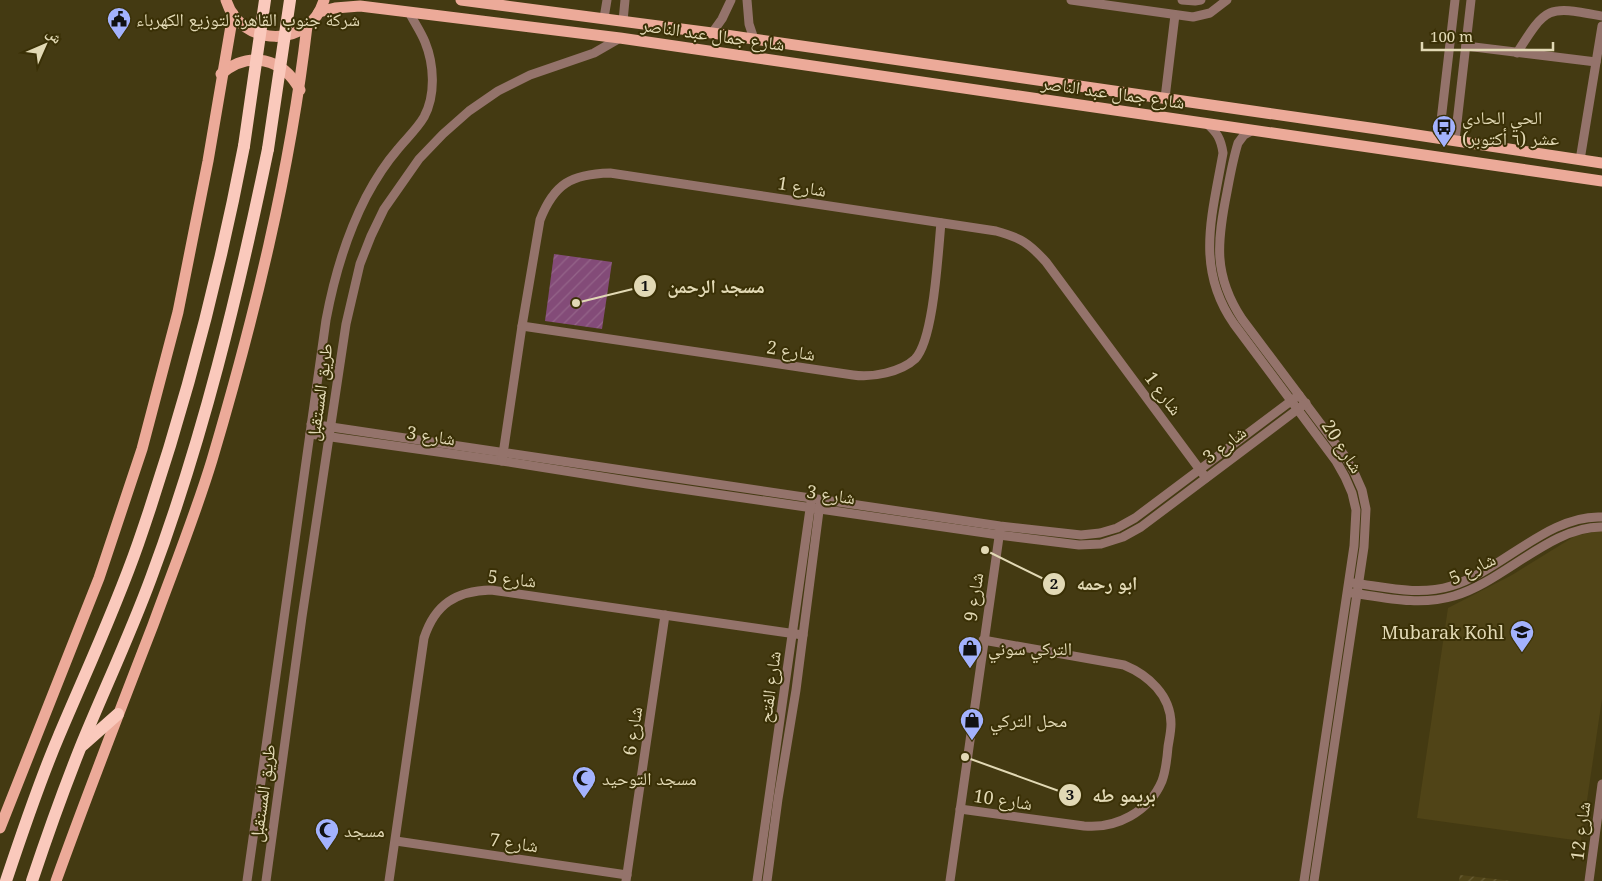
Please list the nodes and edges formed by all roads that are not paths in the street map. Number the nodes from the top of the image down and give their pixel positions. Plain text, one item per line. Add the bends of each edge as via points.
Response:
1 (226, 0) edge
2 (265, 0) edge
3 (290, 0) edge
4 (324, 0) edge
5 (461, 0) edge
6 (607, 0) edge
7 (625, 0) edge
8 (731, 0) edge
9 (747, 0) edge
10 (1071, 0) edge
11 (1182, 0) edge
12 (1202, 0) edge
13 (1227, 0) edge
14 (1455, 0) edge
15 (1471, 0) edge
16 (360, 3) edge
17 (319, 12) junction
18 (409, 12) junction
19 (233, 14) junction
20 (1175, 15) junction
21 (1602, 16) edge
22 (604, 18) junction
23 (623, 21) junction
24 (307, 26) junction
25 (1602, 26) edge
26 (712, 33) junction
27 (620, 38) junction
28 (754, 40) junction
29 (1466, 46) junction
30 (1517, 52) junction
31 (1596, 62) junction
32 (984, 73) junction
33 (222, 74) junction
34 (1023, 78) junction
35 (300, 90) junction
36 (984, 92) junction
37 (1020, 97) junction
38 (1165, 98) junction
39 (1206, 123) junction
40 (1253, 130) junction
41 (1439, 138) junction
42 (1455, 140) junction
43 (1580, 160) junction
44 (1602, 163) edge
45 (1602, 181) edge
46 (941, 223) junction
47 (522, 326) junction
48 (1295, 397) junction
49 (1306, 403) junction
50 (1298, 409) junction
51 (312, 424) junction
52 (331, 427) junction
53 (310, 434) junction
54 (329, 437) junction
55 (503, 457) junction
56 (1200, 470) junction
57 (1206, 478) junction
58 (816, 497) junction
59 (815, 508) junction
60 (1602, 517) edge
61 (1602, 528) edge
62 (999, 530) junction
63 (1348, 582) junction
64 (1359, 584) junction
65 (1347, 592) junction
66 (1357, 594) junction
67 (665, 615) junction
68 (793, 634) junction
69 (803, 635) junction
70 (983, 640) junction
71 (118, 714) junction
72 (81, 746) junction
73 (1602, 784) edge
74 (960, 809) junction
75 (0, 828) edge
76 (396, 841) junction
77 (627, 878) edge
78 (6, 881) edge
79 (32, 881) edge
80 (56, 881) edge
81 (247, 881) edge
82 (266, 881) edge
83 (389, 881) edge
84 (758, 881) edge
85 (767, 881) edge
86 (950, 881) edge
87 (1304, 881) edge
88 (1314, 881) edge
89 (1589, 881) edge

1 - 19 main road
2 - 78 highway, bridge via 244,146 194,365 156,491 118,598 43,776
3 - 72 highway, bridge via 268,149 236,296 216,370 152,578
4 - 17 main road
5 - 22 main road, شارع جمال عبد الناصر
6 - 22 street
7 - 23 street
8 - 26 street
9 - 28 street
10 - 20 street
11 - 12 street
13 - 20 street via 1210,13 1193,17
14 - 41 street
15 - 29 street
16 - 17 main road, شارع جمال عبد الناصر
16 - 18 main road, شارع جمال عبد الناصر
17 - 24 main road
18 - 27 main road, شارع جمال عبد الناصر
18 - 51 street, طريق المستقبل via 428,50 433,82 431,97 424,116 373,185 341,257 326,320
19 - 24 main road via 251,31 267,36 284,36
19 - 33 main road
20 - 38 street
21 - 30 street via 1553,11 1535,24
22 - 23 main road, شارع جمال عبد الناصر
23 - 26 main road, شارع جمال عبد الناصر
24 - 35 main road
25 - 31 street
26 - 28 main road, شارع جمال عبد الناصر
27 - 36 main road, شارع جمال عبد الناصر
27 - 52 street, طريق المستقبل via 594,53 530,75 469,110 419,160 401,184 384,209 360,264 346,324
28 - 32 main road, شارع جمال عبد الناصر
29 - 30 street
29 - 42 street
30 - 31 street
31 - 43 street
32 - 34 main road, شارع جمال عبد الناصر
32 - 36 main road via 990,84
33 - 35 main road via 239,62 267,61 287,72
33 - 75 main road via 178,312 142,449 99,578
34 - 37 main road via 1017,86
34 - 38 main road, شارع جمال عبد الناصر
35 - 71 main road via 263,272 211,461 181,550
36 - 37 main road, شارع جمال عبد الناصر
37 - 39 main road, شارع جمال عبد الناصر
38 - 41 main road, شارع جمال عبد الناصر
39 - 40 main road, شارع جمال عبد الناصر
39 - 48 street, شارع 20 via 1222,141 1223,153 1209,237 1213,281 1224,310
40 - 45 main road, شارع جمال عبد الناصر
40 - 48 street, شارع 20 via 1244,135 1234,153 1219,237 1222,272 1233,304
41 - 42 main road, شارع جمال عبد الناصر
42 - 43 main road, شارع جمال عبد الناصر
43 - 44 main road, شارع جمال عبد الناصر
46 - 47 street, شارع 1 via 610,173 590,173 571,180 546,204 536,237
46 - 47 street, شارع 2 via 930,324 924,346 916,358 904,366 882,373 853,376
46 - 56 street, شارع 1 via 996,231 1015,236 1032,246
47 - 55 street, شارع 1
48 - 49 street, شارع 20
48 - 50 street, شارع 20
48 - 56 street, شارع 3
49 - 50 street, شارع 3
49 - 64 street, شارع 20 via 1344,456 1362,490 1366,528
50 - 57 street, شارع 3
50 - 63 street, شارع 20 via 1336,461 1352,493 1356,510
51 - 52 street, شارع 3
51 - 53 street, طريق المستقبل
52 - 54 street, طريق المستقبل
52 - 55 street, شارع 3
53 - 54 street, شارع 3
53 - 81 street, طريق المستقبل
54 - 55 street, شارع 3
54 - 82 street, طريق المستقبل
55 - 58 street, شارع 3
55 - 59 street, شارع 3 via 647,484
56 - 57 street, شارع 1
56 - 62 street, شارع 3 via 1117,528 1081,534
57 - 62 street, شارع 3 via 1141,527 1101,544 1079,546
58 - 59 street, شارع الفتح
58 - 62 street, شارع 3
59 - 62 street, شارع 3
59 - 68 street, شارع الفتح
59 - 69 street, شارع الفتح
60 - 64 street, شارع 5 via 1573,520 1550,530 1453,586 1420,590
61 - 66 street, شارع 5 via 1576,531 1556,540 1456,596 1421,601
62 - 70 street, شارع 9
63 - 64 street, شارع 5
63 - 65 street, شارع 20
64 - 66 street, شارع 20
65 - 66 street, شارع 5
65 - 87 street, شارع 20
66 - 88 street, شارع 20
67 - 68 street, شارع 5
67 - 76 street, شارع 5 via 491,590 461,594 448,602 428,625 424,638
67 - 77 street, شارع 6
68 - 69 street, شارع 5
68 - 84 street, شارع الفتح
69 - 85 street, شارع الفتح
70 - 74 street, شارع 9
70 - 74 street, شارع 10 via 1124,665 1140,672 1161,693 1168,707 1171,724 1166,769 1158,789 1142,807 1108,826 1096,828
71 - 72 highway
71 - 80 main road
72 - 79 highway
73 - 89 street, شارع 12
74 - 86 street, شارع 9
76 - 77 street, شارع 7
76 - 83 street, شارع 5

